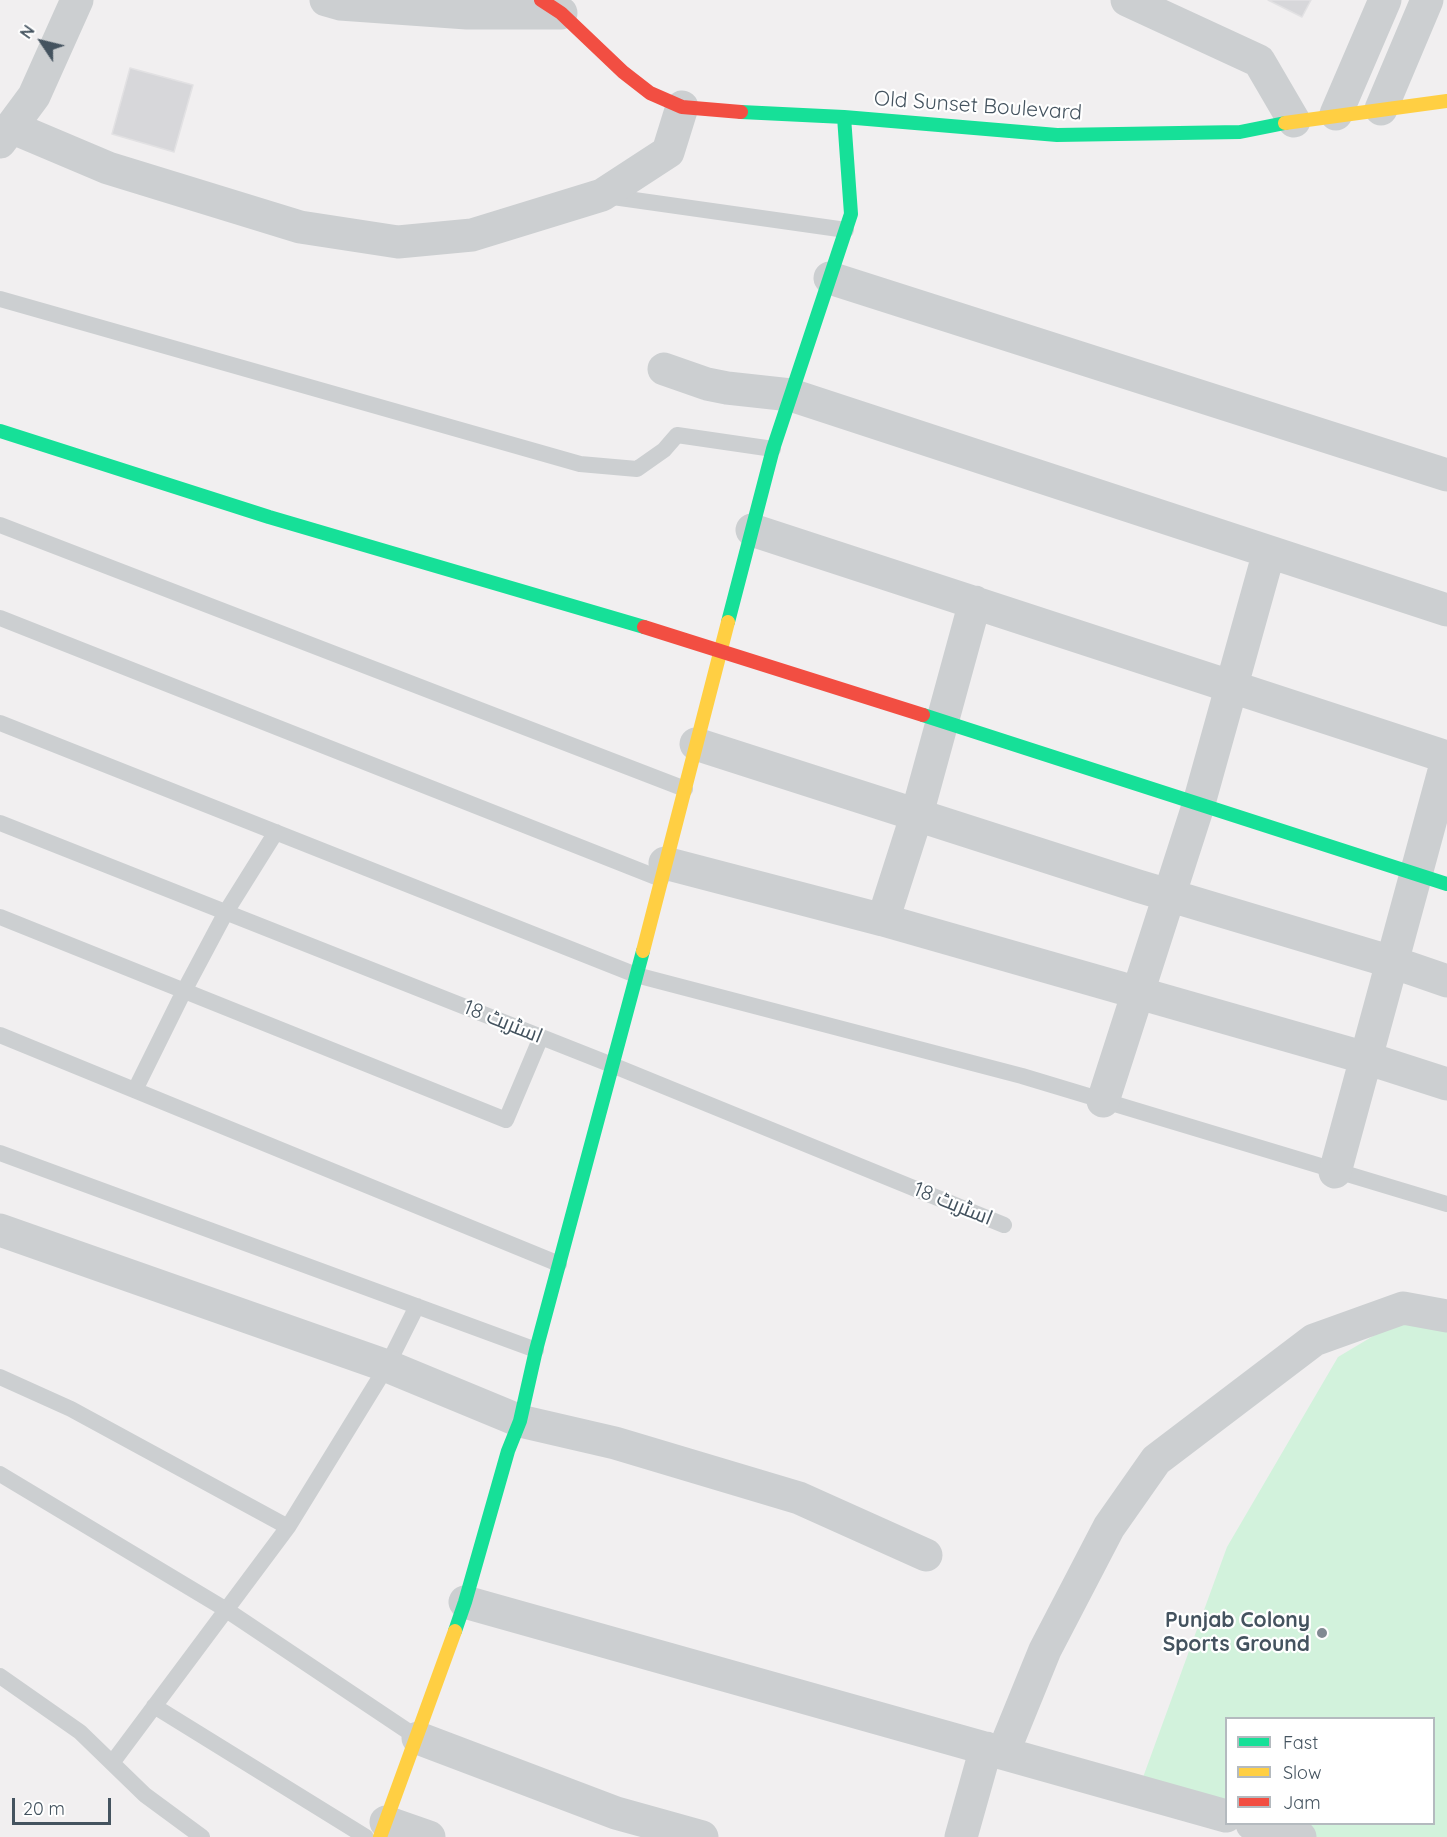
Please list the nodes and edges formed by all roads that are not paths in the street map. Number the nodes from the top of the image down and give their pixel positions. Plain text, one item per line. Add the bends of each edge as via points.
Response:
1 (77, 0) edge
2 (326, 0) edge
3 (1127, 0) edge
4 (1385, 0) edge
5 (1428, 0) edge
6 (556, 4) edge
7 (1447, 101) edge
8 (682, 107) junction
9 (1381, 109) junction
10 (1336, 114) junction
11 (844, 117) junction
12 (1294, 121) junction
13 (5, 135) edge
14 (602, 195) junction
15 (846, 230) junction
16 (830, 278) junction
17 (0, 299) edge
18 (664, 369) dead end
19 (791, 395) junction
20 (0, 431) edge
21 (773, 448) junction
22 (1447, 475) edge
23 (0, 525) edge
24 (752, 530) junction
25 (1269, 552) junction
26 (975, 602) junction
27 (1447, 610) edge
28 (0, 618) edge
29 (721, 650) junction
30 (1232, 686) junction
31 (942, 721) junction
32 (0, 723) edge
33 (696, 744) junction
34 (1447, 759) edge
35 (685, 789) junction
36 (1199, 803) junction
37 (917, 814) junction
38 (0, 823) edge
39 (276, 832) junction
40 (663, 871) junction
41 (1416, 873) junction
42 (1447, 884) edge
43 (1170, 895) junction
44 (226, 912) junction
45 (0, 916) edge
46 (883, 920) junction
47 (1392, 962) junction
48 (636, 975) junction
49 (1447, 981) edge
50 (184, 991) junction
51 (1138, 993) junction
52 (0, 1035) edge
53 (541, 1037) junction
54 (1366, 1058) junction
55 (612, 1065) junction
56 (1447, 1084) edge
57 (135, 1090) junction
58 (1103, 1101) junction
59 (0, 1153) edge
60 (1335, 1172) junction
61 (1447, 1204) edge
62 (1004, 1225) dead end
63 (0, 1230) edge
64 (559, 1264) junction
65 (417, 1306) junction
66 (1447, 1316) edge
67 (536, 1350) junction
68 (387, 1366) junction
69 (0, 1377) edge
70 (520, 1420) junction
71 (0, 1474) edge
72 (288, 1527) junction
73 (926, 1555) dead end
74 (465, 1602) junction
75 (225, 1609) junction
76 (0, 1676) edge
77 (154, 1706) junction
78 (418, 1738) junction
79 (995, 1751) junction
80 (112, 1763) junction
81 (1225, 1815) edge
82 (1256, 1825) edge
83 (378, 1832) edge
84 (202, 1837) edge
85 (429, 1837) edge
86 (702, 1837) edge
87 (962, 1837) edge
88 (1299, 1837) edge

1 - 13 street via 34,96
2 - 6 street via 466,13
3 - 12 street via 1259,61
4 - 10 street
5 - 9 street
6 - 8 street, Old Sunset Boulevard via 623,72 650,93
7 - 9 street, Old Sunset Boulevard
8 - 11 street, Old Sunset Boulevard
8 - 14 street via 668,152
9 - 10 street, Old Sunset Boulevard
10 - 12 street, Old Sunset Boulevard
11 - 12 street, Old Sunset Boulevard via 1057,135 1240,132
11 - 15 street via 851,214
13 - 14 street via 300,227 398,242 472,235
14 - 15 lane
15 - 16 street
16 - 19 street
16 - 22 street
17 - 21 lane via 580,464 637,469 664,450 677,435
18 - 19 street via 707,384
19 - 21 street
19 - 25 street
20 - 29 street via 269,517
21 - 24 street
23 - 35 lane
24 - 26 street
24 - 29 street
25 - 27 street
25 - 30 street
26 - 30 street
26 - 31 street
28 - 40 lane
29 - 31 street
29 - 33 street
30 - 34 street
30 - 36 street
31 - 36 street
31 - 37 street
32 - 39 lane
33 - 35 street
33 - 37 street
34 - 41 street
35 - 40 street
36 - 41 street
36 - 43 street
37 - 43 street
37 - 46 street
38 - 44 lane, اسٹریٹ 18
39 - 44 lane
39 - 48 lane
40 - 46 street
40 - 48 street
41 - 42 street
41 - 47 street
43 - 47 street
43 - 51 street
44 - 50 lane
44 - 53 lane, اسٹریٹ 18
45 - 50 lane
46 - 51 street
47 - 49 street
47 - 54 street
48 - 55 street
48 - 58 lane via 1022,1076
50 - 53 lane via 506,1120
50 - 57 lane
51 - 54 street
51 - 58 street
52 - 57 lane
53 - 55 lane, اسٹریٹ 18
54 - 56 street
54 - 60 street
55 - 62 lane, اسٹریٹ 18
55 - 64 street
57 - 64 lane
58 - 60 lane
59 - 65 lane
60 - 61 lane
63 - 68 street
64 - 67 street
65 - 67 lane
65 - 68 lane
66 - 79 street via 1403,1308 1314,1340 1155,1460 1110,1527
67 - 70 street
68 - 70 street
68 - 72 lane
69 - 72 lane via 70,1409
70 - 73 street via 615,1443 799,1498
70 - 74 street
71 - 75 lane
72 - 75 lane
74 - 78 street
74 - 79 street
75 - 77 lane
75 - 78 lane
76 - 80 lane via 80,1732
77 - 80 lane
77 - 83 lane
78 - 83 street
78 - 86 street via 616,1813
79 - 81 street
79 - 87 street
80 - 84 lane
82 - 88 street
83 - 85 street

